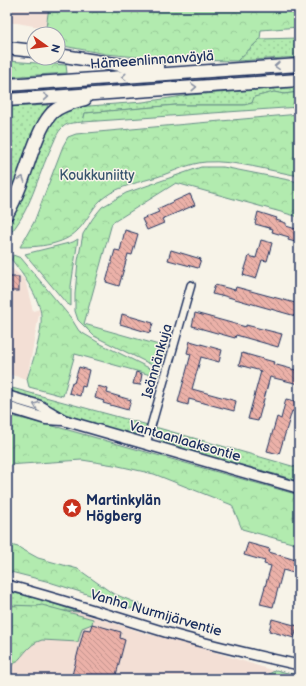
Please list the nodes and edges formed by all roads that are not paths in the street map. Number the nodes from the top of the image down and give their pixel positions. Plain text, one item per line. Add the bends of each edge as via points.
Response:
1 (7, 48) edge
2 (26, 50) edge
3 (66, 56) edge
4 (299, 65) edge
5 (205, 71) junction
6 (299, 80) edge
7 (7, 85) edge
8 (118, 92) junction
9 (7, 100) edge
10 (7, 214) edge
11 (191, 285) dead end
12 (7, 396) edge
13 (7, 406) edge
14 (64, 420) junction
15 (146, 444) junction
16 (299, 488) edge
17 (7, 585) edge
18 (299, 665) edge

1 - 2 highway
3 - 5 highway via 140,67
4 -> 5 highway, Hämeenlinnanväylä
5 -> 7 highway, Hämeenlinnanväylä
8 -> 6 highway
9 -> 8 highway
10 -> 8 highway via 43,126 52,113 80,101
11 - 15 street, Isännänkuja
14 -> 12 main road, Vantaanlaaksontie via 40,406
13 - 14 main road, Vantaanlaaksontie via 46,419
14 - 15 main road, Vantaanlaaksontie
15 - 16 main road, Vantaanlaaksontie
17 - 18 street, Vanha Nurmijärventie via 166,632

